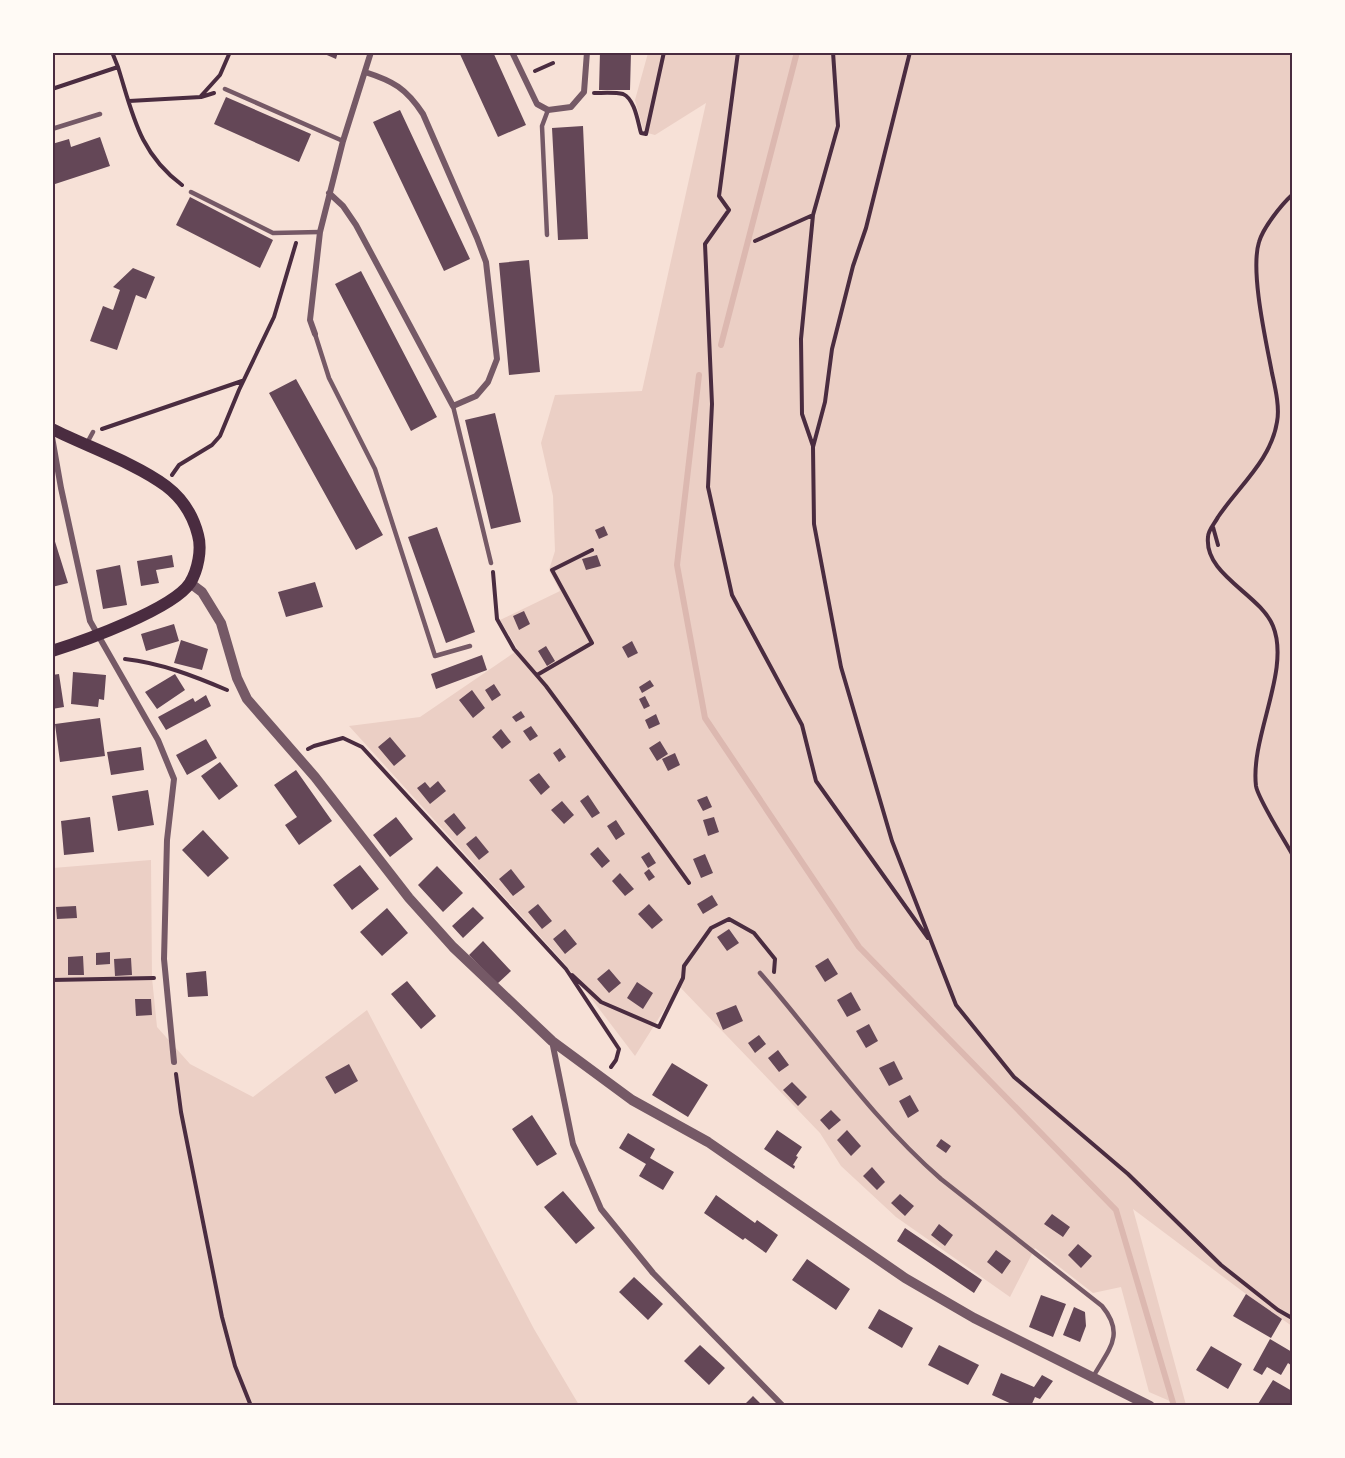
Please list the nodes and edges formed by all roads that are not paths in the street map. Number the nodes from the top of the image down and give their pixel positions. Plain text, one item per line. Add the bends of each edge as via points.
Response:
1 (371, 52) edge
2 (512, 52) edge
3 (587, 52) edge
4 (365, 72) junction
5 (225, 89) road end
6 (548, 110) junction
7 (100, 114) dead end
8 (52, 129) edge
9 (343, 141) junction
10 (191, 192) road end
11 (330, 194) junction
12 (320, 232) junction
13 (547, 235) dead end
14 (315, 334) joint
15 (453, 406) junction
16 (52, 429) edge
17 (93, 432) road end
18 (52, 437) edge
19 (86, 446) junction
20 (491, 563) road end
21 (190, 583) junction
22 (97, 636) junction
23 (470, 646) dead end
24 (52, 651) edge
25 (760, 973) dead end
26 (552, 1041) junction
27 (174, 1062) road end
28 (1092, 1377) junction
29 (783, 1406) edge
30 (1150, 1406) edge

1 - 4 street
2 - 6 street via 537,105
3 - 6 street via 584,92 571,107
4 - 9 street
4 - 15 street via 387,79 411,96 423,114 486,262 497,359 488,382 476,396
5 - 9 lane
6 - 13 lane via 542,126
7 - 8 lane
9 - 11 street
10 - 12 lane via 273,233
11 - 12 street
11 - 15 street via 344,206 356,225
12 - 14 street via 310,320
14 - 23 lane via 329,378 375,469 435,656
15 - 20 lane
16 - 19 main road
17 - 19 lane
18 - 22 street via 90,621
19 - 21 main road via 165,486 183,503 194,518 199,540 199,559
21 - 22 main road via 174,598
21 - 26 street via 202,592 221,623 247,699 409,898 453,947
22 - 24 main road
22 - 27 street via 158,740 174,779 167,840 164,959
25 - 28 lane via 918,1159 1102,1306 1115,1328 1112,1342
26 - 28 street via 602,1080 708,1142 905,1278 974,1318
26 - 29 street via 573,1144 602,1209 652,1273
28 - 30 street

